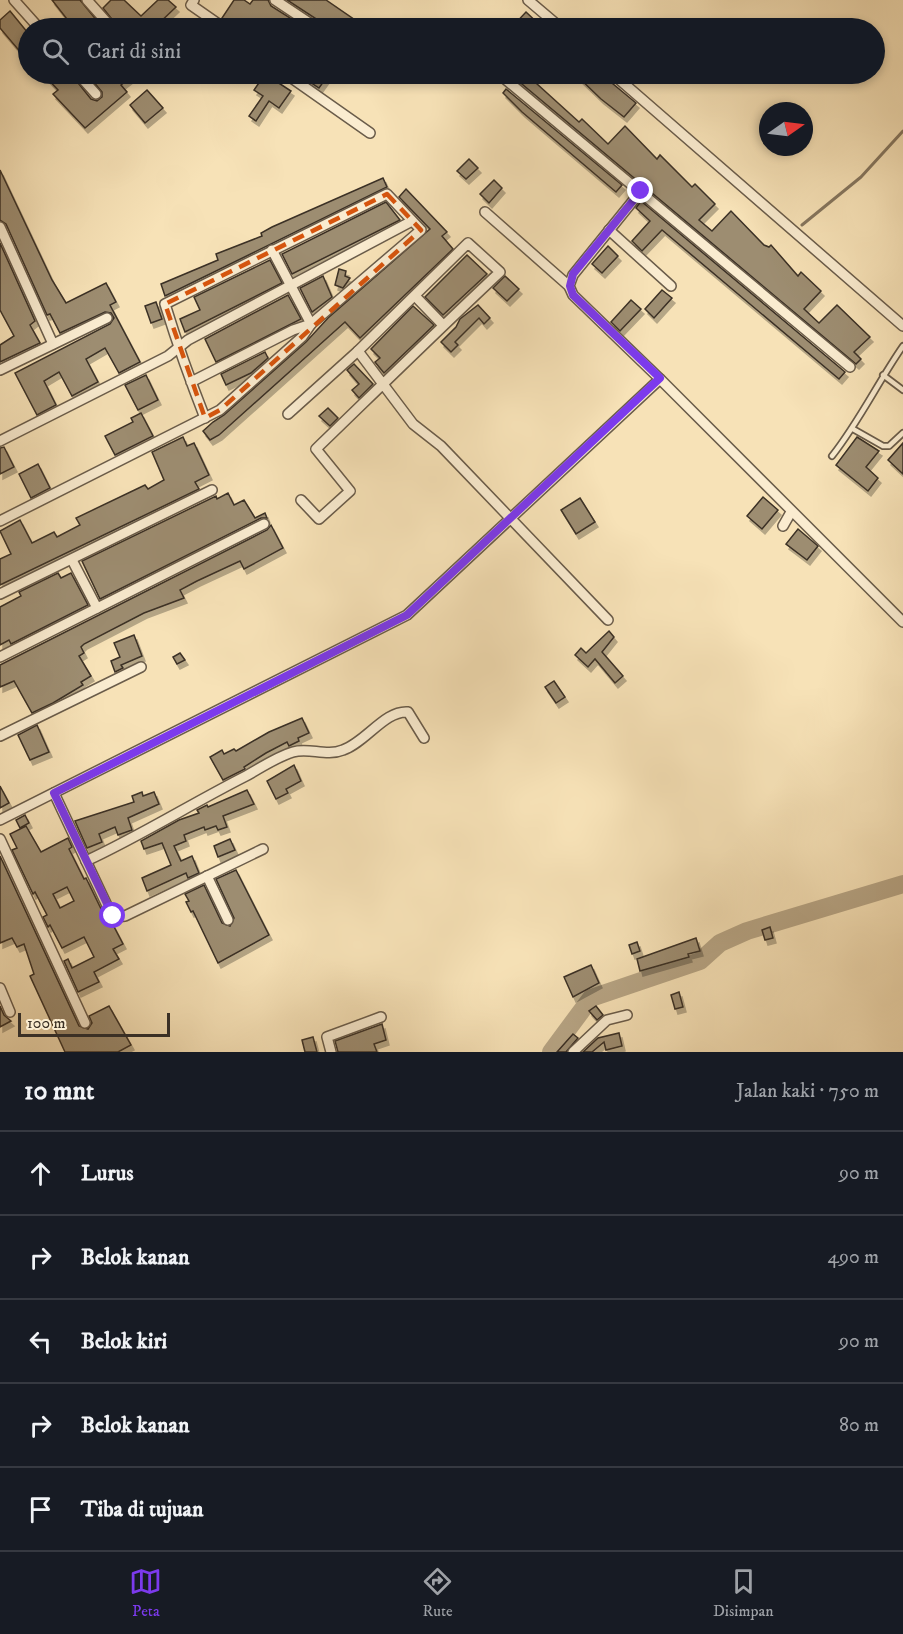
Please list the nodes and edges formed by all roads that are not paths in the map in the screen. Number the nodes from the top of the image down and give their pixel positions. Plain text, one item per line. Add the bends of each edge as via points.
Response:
1 (14, 0) edge
2 (87, 0) edge
3 (275, 0) edge
4 (528, 0) edge
5 (190, 2) edge
6 (30, 18) edge
7 (103, 18) edge
8 (211, 18) edge
9 (302, 18) edge
10 (549, 18) edge
11 (87, 84) edge
12 (300, 84) edge
13 (512, 84) edge
14 (625, 84) edge
15 (96, 93) dead end
16 (370, 133) dead end
17 (641, 191) junction
18 (485, 212) dead end
19 (412, 220) junction
20 (0, 227) edge
21 (609, 230) junction
22 (272, 250) junction
23 (291, 286) junction
24 (570, 286) junction
25 (670, 286) dead end
26 (415, 296) junction
27 (107, 318) dead end
28 (311, 324) junction
29 (442, 325) junction
30 (903, 326) edge
31 (53, 344) junction
32 (903, 346) edge
33 (178, 349) junction
34 (358, 351) junction
35 (850, 368) dead end
36 (0, 370) edge
37 (883, 375) junction
38 (660, 378) junction
39 (191, 382) junction
40 (384, 384) junction
41 (903, 390) edge
42 (288, 414) dead end
43 (205, 418) junction
44 (853, 429) junction
45 (903, 433) edge
46 (0, 441) edge
47 (832, 456) dead end
48 (212, 490) dead end
49 (301, 500) dead end
50 (791, 512) junction
51 (512, 518) junction
52 (0, 521) edge
53 (264, 524) dead end
54 (783, 526) dead end
55 (72, 560) junction
56 (0, 594) edge
57 (97, 609) junction
58 (608, 620) dead end
59 (903, 622) edge
60 (0, 657) edge
61 (141, 667) dead end
62 (0, 736) edge
63 (424, 738) dead end
64 (54, 793) junction
65 (0, 820) edge
66 (0, 839) edge
67 (263, 849) dead end
68 (86, 861) junction
69 (207, 876) junction
70 (228, 920) dead end
71 (0, 988) edge
72 (10, 1012) dead end
73 (627, 1015) dead end
74 (381, 1017) dead end
75 (85, 1023) dead end
76 (331, 1052) edge
77 (573, 1052) edge

1 - 6 street
2 - 7 street
3 - 9 street
4 - 10 street
5 - 8 street
11 - 15 street
12 - 16 street
13 - 17 street
14 - 30 street
17 - 21 street
17 - 35 street
18 - 24 street
19 - 22 street via 387,194
19 - 23 street
19 - 28 street via 421,230
20 - 31 street
21 - 24 street via 573,274
21 - 25 street
22 - 23 street
22 - 33 street via 165,304
23 - 28 street
23 - 33 street
24 - 38 street via 573,295
26 - 29 street
26 - 29 street via 468,243 500,272
26 - 34 street
27 - 31 street
28 - 39 street
28 - 43 street via 302,337 220,411
29 - 40 street
31 - 36 street
32 - 37 lane
33 - 39 street
33 - 46 street
34 - 40 street
34 - 42 street
37 - 41 lane
37 - 44 lane
38 - 50 street
38 - 51 street
39 - 43 street
40 - 49 street via 316,449 351,490 319,519
40 - 51 street via 413,424 441,446
43 - 52 street
44 - 45 lane via 883,446 889,446
44 - 47 lane
48 - 55 street
50 - 54 street
50 - 59 street
51 - 58 street
51 - 64 street via 403,618
53 - 57 street
55 - 56 street
55 - 57 street
57 - 60 street
61 - 62 street
63 - 68 street via 408,712 394,713 343,750 326,754 292,752
64 - 65 street
64 - 68 street
66 - 75 street
67 - 69 street
68 - 69 street via 116,917
69 - 70 street
71 - 72 street
73 - 77 street via 607,1020
74 - 76 street via 327,1037

